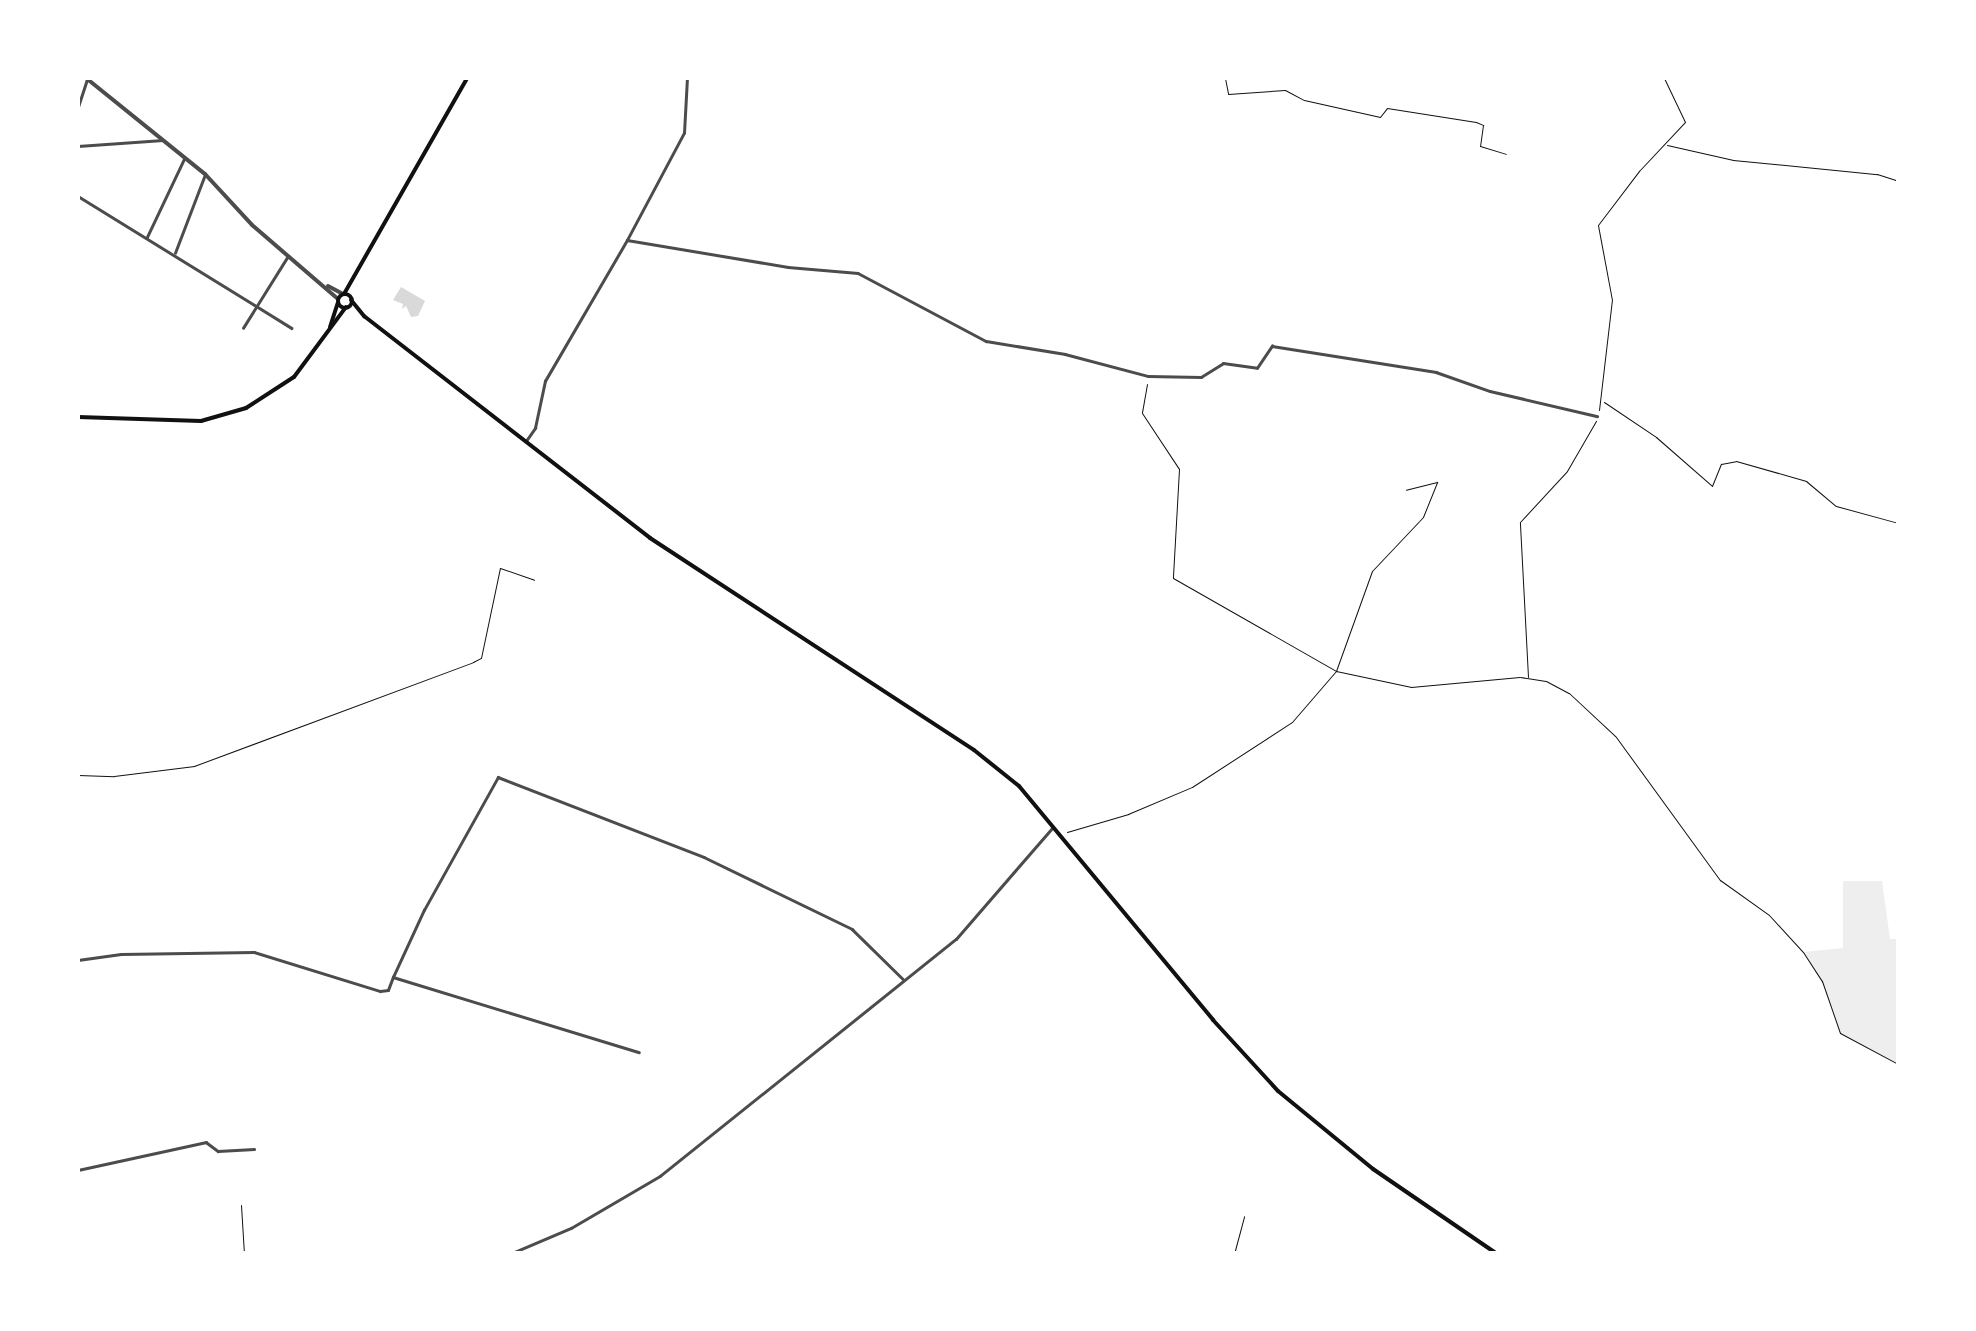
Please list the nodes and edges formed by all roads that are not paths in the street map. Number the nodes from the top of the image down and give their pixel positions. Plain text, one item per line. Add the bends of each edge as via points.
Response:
1 (87, 78) edge
2 (467, 78) edge
3 (687, 78) edge
4 (78, 107) edge
5 (165, 140) junction
6 (78, 146) edge
7 (185, 158) junction
8 (205, 174) junction
9 (78, 196) edge
10 (147, 238) junction
11 (627, 240) junction
12 (174, 255) junction
13 (289, 255) junction
14 (355, 280) junction
15 (341, 298) junction
16 (351, 300) junction
17 (257, 304) junction
18 (346, 307) junction
19 (364, 316) junction
20 (244, 328) dead end
21 (292, 328) dead end
22 (328, 330) junction
23 (1597, 416) road end
24 (78, 418) edge
25 (525, 442) junction
26 (1053, 827) junction
27 (78, 960) edge
28 (393, 977) junction
29 (904, 980) junction
30 (639, 1052) dead end
31 (254, 1149) dead end
32 (78, 1170) edge
33 (510, 1254) edge
34 (1497, 1254) edge

1 - 4 street
1 - 5 street
2 - 14 main road
3 - 11 street via 684,134
5 - 6 street
5 - 7 street
7 - 8 street
7 - 10 street
8 - 12 street
8 - 13 street
9 - 10 street
10 - 12 street
11 - 23 street via 858,273 986,341 1148,376 1201,376 1223,363 1258,368 1272,346 1436,372
11 - 25 street via 545,381 535,428
12 - 17 street
13 - 15 street
13 - 17 street
14 - 15 main road
14 - 16 main road
15 - 16 main road
15 - 18 main road
15 - 22 main road
16 - 18 main road
16 - 19 main road
17 - 20 street
17 - 21 street
18 - 19 main road
18 - 22 main road
19 - 25 main road
22 - 24 main road via 294,377 246,408 201,421
25 - 26 main road via 664,548 974,750 1020,786
26 - 29 street via 964,931
26 - 34 main road via 1278,1091 1372,1170
27 - 28 street via 254,952 380,991 388,990
28 - 29 street via 498,776 704,857 852,929
28 - 30 street
29 - 33 street via 660,1176 571,1228
31 - 32 street via 218,1150 206,1142

